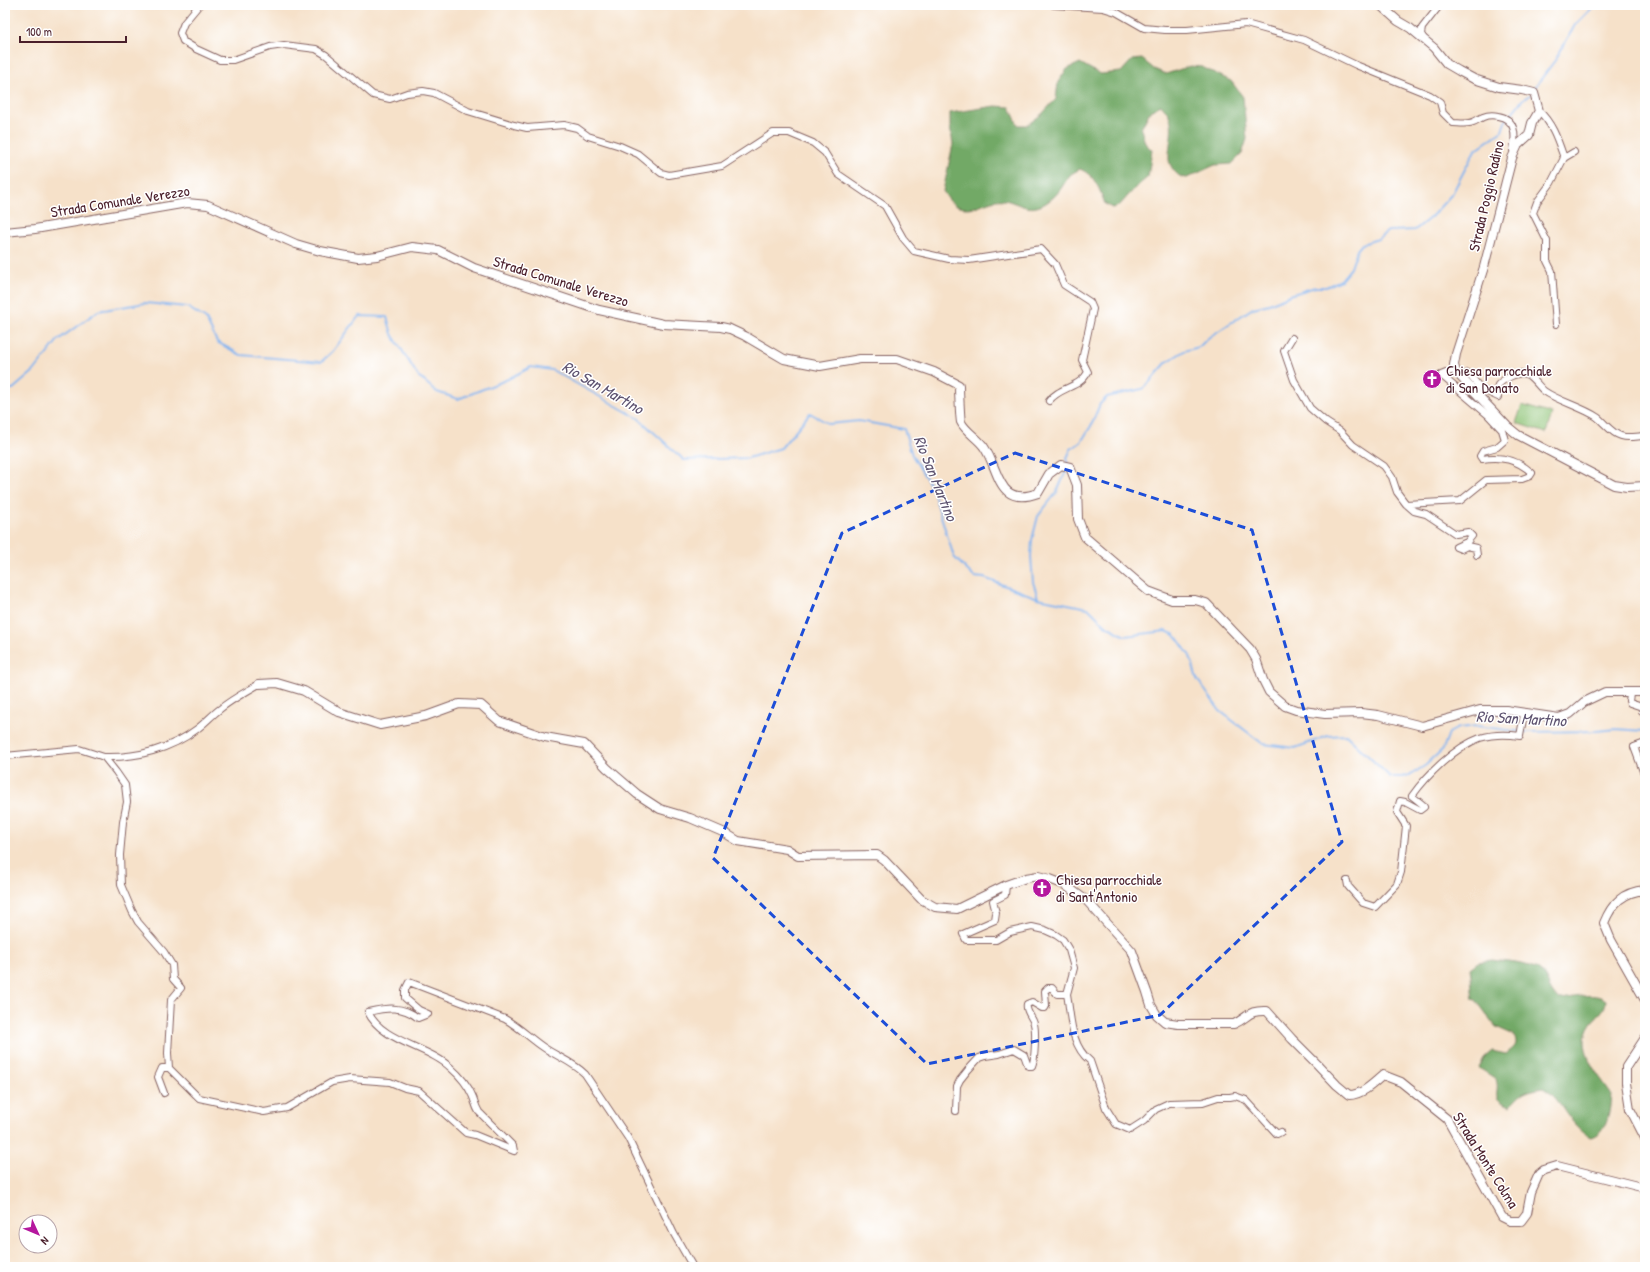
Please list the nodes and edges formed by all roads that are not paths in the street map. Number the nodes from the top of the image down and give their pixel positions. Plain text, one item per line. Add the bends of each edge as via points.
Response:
1 (199, 5) edge
2 (1054, 5) edge
3 (1380, 5) edge
4 (1440, 5) edge
5 (1426, 42) junction
6 (1539, 111) junction
7 (1574, 152) dead end
8 (1512, 158) junction
9 (1564, 158) junction
10 (5, 232) edge
11 (1556, 324) dead end
12 (1292, 338) dead end
13 (1451, 371) dead end
14 (1461, 378) junction
15 (1049, 401) dead end
16 (1491, 414) junction
17 (1645, 435) edge
18 (1645, 486) edge
19 (1406, 504) junction
20 (1477, 555) dead end
21 (259, 684) joint
22 (1626, 692) junction
23 (1645, 692) edge
24 (1645, 713) edge
25 (1524, 714) junction
26 (1645, 744) edge
27 (5, 756) edge
28 (104, 757) junction
29 (1643, 766) edge
30 (1348, 881) dead end
31 (1006, 885) junction
32 (1645, 890) edge
33 (1067, 994) junction
34 (1645, 1000) edge
35 (1645, 1038) edge
36 (169, 1068) junction
37 (164, 1093) dead end
38 (956, 1111) dead end
39 (1280, 1132) dead end
40 (1645, 1138) edge
41 (1645, 1188) edge
42 (693, 1267) edge

1 - 15 street via 184,23 180,33 183,41 220,60 232,60 284,45 316,49 373,95 390,99 423,91 434,93 468,111 514,125 527,128 564,125 577,128 588,136 638,154 661,173 669,175 722,166 774,133 789,133 813,144 825,153 838,174 884,206 914,251 949,259 969,260 1041,249 1055,264 1064,285 1090,302 1093,309 1082,360 1088,372 1076,384 1054,394
2 - 8 street, Strada Poggio Radino via 1103,8 1116,12 1144,28 1187,30 1246,24 1304,40 1356,66 1430,95 1440,102 1443,113 1453,123 1470,123 1484,116 1505,117 1514,126
3 - 5 street
4 - 5 street via 1422,28 1421,34
5 - 6 street via 1447,64 1474,79 1499,87 1532,92
6 - 8 street via 1532,122 1529,134 1518,145
6 - 9 street via 1547,118 1556,134
7 - 9 street
8 - 14 street, Strada Poggio Radino via 1484,267 1456,354 1454,365
9 - 11 street via 1537,202 1534,213 1546,241 1547,261 1552,271
10 - 25 street, Strada Comunale Verezzo via 198,203 208,205 296,244 358,258 412,247 438,250 474,268 599,310 663,324 721,327 745,336 784,359 804,364 820,366 860,359 897,359 934,372 959,385 961,422 982,444 1000,485 1009,492 1022,497 1038,493 1049,474 1061,465 1070,467 1077,486 1078,519 1085,537 1148,591 1172,600 1195,600 1206,603 1250,649 1268,692 1285,706 1325,714 1378,715 1422,726 1480,710 1506,710
12 - 19 street via 1284,351 1294,380 1310,408 1340,431 1353,445 1384,466
13 - 16 street via 1441,375
14 - 16 street, Strada Poggio Radino
14 - 17 street via 1468,373 1481,389 1498,397 1498,385 1520,373 1526,374 1543,390 1561,401 1584,409 1614,433 1623,437
16 - 18 street, Strada Poggio Radino via 1518,435 1550,450 1601,480 1628,487
16 - 19 street via 1502,430 1505,440 1497,447 1482,451 1480,456 1482,459 1496,457 1513,460 1532,473 1530,476 1522,479 1486,480 1460,501
19 - 20 street via 1456,534 1468,532 1472,536 1467,542 1456,547 1476,548
21 - 28 street via 220,709 181,740 134,756
21 - 31 street, Strada Monte Colma via 276,683 304,691 339,712 380,725 426,716 459,704 481,705 499,721 545,737 584,744 637,794 660,808 690,818 738,841 787,849 798,856 877,855 921,899 935,907 957,909
22 - 23 street, Strada Comunale Verezzo
22 - 24 street via 1630,694 1630,703 1642,707
22 - 25 street, Strada Comunale Verezzo via 1605,692 1596,695 1570,714 1560,718
25 - 30 street via 1520,736 1498,735 1480,738 1432,771 1412,796 1424,807 1420,810 1400,801 1398,812 1406,826 1401,872 1397,884 1375,907 1363,903 1348,886
26 - 29 street via 1634,747
27 - 28 street via 79,749
28 - 36 street via 122,780 127,793 128,802 120,855 121,885 138,922 164,952 172,965 173,979 181,988 171,1000
31 - 33 street via 1005,895 993,901 995,920 963,934 966,940 996,940 1010,932 1032,927 1056,934 1069,950 1074,968
31 - 41 street, Strada Monte Colma via 1038,876 1065,885 1087,901 1132,951 1151,1005 1165,1022 1228,1025 1241,1021 1249,1013 1267,1011 1349,1095 1355,1095 1383,1075 1401,1082 1447,1119 1502,1217 1510,1222 1521,1221 1527,1213 1531,1192 1539,1174 1557,1166
32 - 34 street via 1633,891 1618,900 1604,923
33 - 38 street via 1057,994 1050,987 1045,991 1045,1008 1032,1002 1027,1004 1026,1009 1034,1024 1035,1034 1032,1066 1028,1066 1024,1054 1014,1049 979,1058 957,1086
33 - 39 street via 1076,1044 1090,1060 1106,1108 1116,1124 1130,1130 1156,1109 1169,1103 1202,1102 1218,1097 1235,1096 1246,1100 1277,1134
35 - 40 street via 1626,1067 1630,1109
36 - 37 street via 162,1068 158,1077
36 - 42 street via 199,1098 264,1112 287,1108 332,1082 390,1082 420,1091 466,1133 514,1152 513,1146 479,1112 473,1096 451,1068 386,1032 372,1021 368,1012 399,1008 418,1018 428,1014 405,998 409,982 492,1013 515,1025 585,1074 628,1138 674,1234

